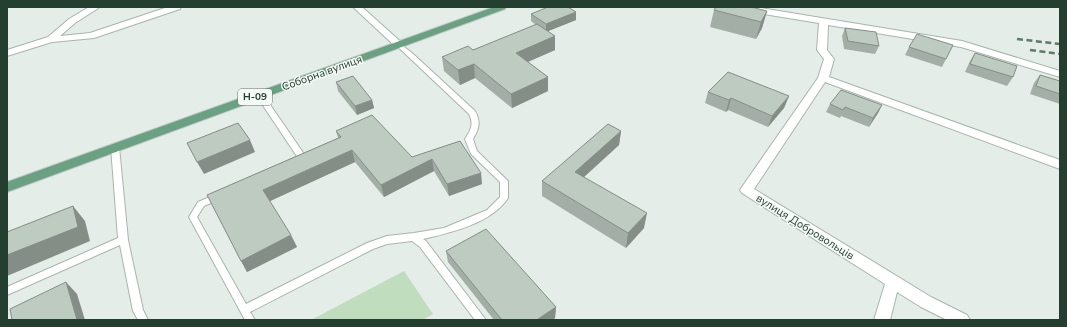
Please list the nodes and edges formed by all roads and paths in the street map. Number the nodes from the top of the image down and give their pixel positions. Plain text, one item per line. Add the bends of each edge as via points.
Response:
1 (96, 7) edge
2 (177, 7) edge
3 (357, 7) edge
4 (502, 7) edge
5 (739, 7) edge
6 (824, 21) junction
7 (51, 39) junction
8 (399, 45) junction
9 (7, 53) edge
10 (1060, 74) edge
11 (823, 78) junction
12 (260, 95) junction
13 (115, 147) junction
14 (314, 154) edge
15 (1060, 165) edge
16 (7, 187) edge
17 (228, 192) edge
18 (414, 237) junction
19 (123, 240) junction
20 (893, 281) junction
21 (7, 291) edge
22 (244, 310) junction
23 (143, 320) edge
24 (250, 320) edge
25 (481, 320) edge
26 (882, 320) edge
27 (962, 320) edge

1 - 7 street via 64,27
2 - 7 street via 91,36
3 - 8 street
4 - 8 main road, Соборна вулиця / Н-09
5 - 6 street
6 - 10 street via 962,44
6 - 11 street, вулиця Добровольців via 822,50 828,59
7 - 9 street
8 - 12 main road, Соборна вулиця / Н-09
8 - 18 lane via 472,113 477,122 476,129 469,139 474,152 504,181 504,198 490,212 445,231
11 - 15 street
11 - 20 street, вулиця Добровольців via 746,190
12 - 13 main road, Соборна вулиця / Н-09
12 - 14 lane via 300,160
13 - 16 main road, Соборна вулиця / Н-09
13 - 19 lane
17 - 22 lane via 201,204 193,217
18 - 22 lane via 387,240 370,246
18 - 25 lane via 423,244
19 - 21 lane
19 - 23 lane via 138,311
20 - 26 street
20 - 27 street, вулиця Добровольців via 926,302
22 - 24 lane

